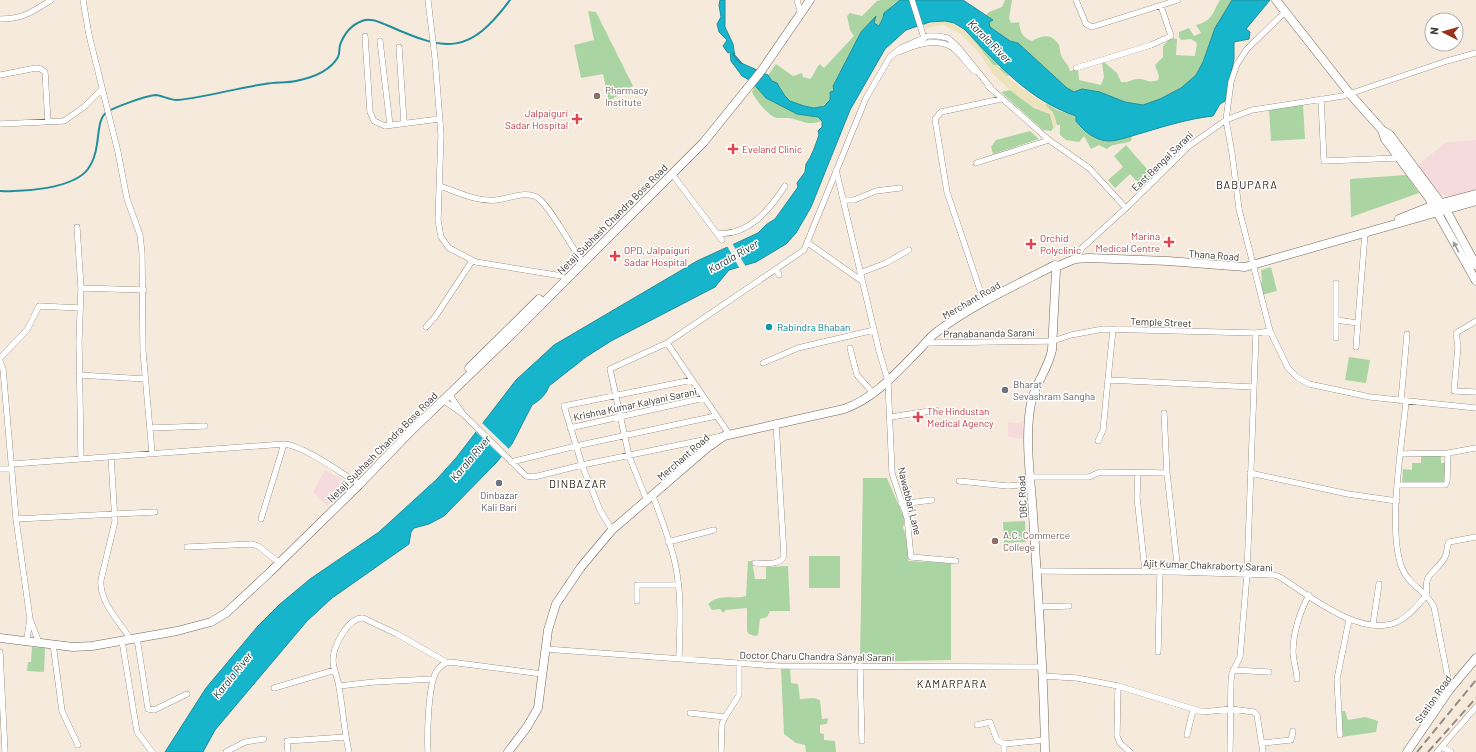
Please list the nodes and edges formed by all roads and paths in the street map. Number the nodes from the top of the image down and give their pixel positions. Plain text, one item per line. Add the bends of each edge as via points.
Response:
1 (40, 0) edge
2 (51, 0) edge
3 (83, 0) edge
4 (428, 0) edge
5 (797, 0) edge
6 (810, 0) edge
7 (817, 0) edge
8 (912, 0) edge
9 (1076, 0) edge
10 (1178, 0) edge
11 (1276, 0) edge
12 (1161, 6) junction
13 (39, 8) junction
14 (1282, 11) junction
15 (801, 15) junction
16 (0, 19) edge
17 (365, 36) dead end
18 (923, 36) junction
19 (380, 42) dead end
20 (399, 47) dead end
21 (1476, 53) edge
22 (890, 57) junction
23 (1076, 68) dead end
24 (0, 75) edge
25 (991, 88) junction
26 (101, 90) junction
27 (1350, 94) junction
28 (1001, 99) junction
29 (1320, 99) junction
30 (440, 119) junction
31 (1226, 120) junction
32 (48, 122) junction
33 (404, 123) junction
34 (0, 124) edge
35 (390, 125) junction
36 (713, 129) junction
37 (1382, 130) junction
38 (1049, 140) junction
39 (1399, 158) junction
40 (976, 163) dead end
41 (836, 170) junction
42 (672, 174) junction
43 (440, 186) junction
44 (785, 186) dead end
45 (900, 188) dead end
46 (1476, 194) edge
47 (1432, 196) junction
48 (1459, 198) junction
49 (843, 200) junction
50 (1476, 201) edge
51 (1126, 208) junction
52 (1440, 210) junction
53 (77, 227) dead end
54 (717, 233) junction
55 (1365, 233) junction
56 (722, 240) dead end
57 (808, 243) junction
58 (909, 250) dead end
59 (580, 258) junction
60 (1075, 259) junction
61 (472, 261) junction
62 (1253, 265) junction
63 (1476, 265) edge
64 (1057, 267) junction
65 (1042, 272) junction
66 (860, 273) junction
67 (565, 276) junction
68 (1476, 280) edge
69 (862, 281) junction
70 (1055, 282) junction
71 (1336, 283) dead end
72 (81, 288) junction
73 (144, 290) junction
74 (984, 302) junction
75 (80, 308) junction
76 (1336, 320) junction
77 (1476, 321) edge
78 (1358, 322) junction
79 (426, 327) dead end
80 (874, 330) junction
81 (1113, 330) junction
82 (1270, 331) junction
83 (1256, 333) junction
84 (1407, 334) dead end
85 (1336, 338) dead end
86 (1053, 341) junction
87 (667, 342) junction
88 (925, 343) junction
89 (1356, 347) dead end
90 (850, 348) dead end
91 (0, 360) edge
92 (763, 363) dead end
93 (80, 375) junction
94 (145, 379) junction
95 (692, 380) junction
96 (1109, 380) junction
97 (888, 381) junction
98 (1253, 386) junction
99 (1476, 392) edge
100 (874, 394) junction
101 (446, 397) junction
102 (616, 397) junction
103 (704, 398) junction
104 (3, 399) edge
105 (1403, 401) junction
106 (1476, 408) edge
107 (936, 410) dead end
108 (1164, 413) dead end
109 (716, 416) junction
110 (620, 417) junction
111 (891, 417) junction
112 (776, 423) junction
113 (205, 426) dead end
114 (150, 428) junction
115 (570, 428) junction
116 (410, 429) junction
117 (726, 435) junction
118 (624, 436) junction
119 (1098, 441) dead end
120 (284, 444) junction
121 (576, 446) junction
122 (1476, 448) edge
123 (152, 453) junction
124 (1448, 453) junction
125 (1400, 454) junction
126 (629, 456) junction
127 (111, 457) junction
128 (81, 459) junction
129 (511, 462) junction
130 (582, 465) junction
131 (12, 467) junction
132 (0, 470) edge
133 (1138, 473) junction
134 (1167, 473) junction
135 (1250, 473) junction
136 (959, 481) dead end
137 (1031, 481) junction
138 (358, 484) junction
139 (1398, 485) junction
140 (650, 498) junction
141 (932, 500) dead end
142 (1397, 501) junction
143 (902, 504) junction
144 (155, 512) dead end
145 (115, 513) junction
146 (16, 519) junction
147 (261, 519) dead end
148 (612, 530) junction
149 (714, 530) dead end
150 (1476, 537) edge
151 (668, 542) junction
152 (187, 546) dead end
153 (278, 562) junction
154 (956, 562) dead end
155 (755, 563) dead end
156 (1037, 571) junction
157 (1145, 571) junction
158 (1160, 571) junction
159 (1178, 572) junction
160 (1247, 574) junction
161 (1379, 584) dead end
162 (678, 585) junction
163 (1309, 595) junction
164 (1427, 595) junction
165 (637, 601) dead end
166 (1038, 606) junction
167 (1069, 606) dead end
168 (30, 619) junction
169 (1349, 620) junction
170 (1373, 624) junction
171 (0, 637) edge
172 (27, 639) junction
173 (129, 639) junction
174 (38, 640) junction
175 (53, 644) junction
176 (545, 649) junction
177 (0, 652) edge
178 (1158, 652) dead end
179 (679, 658) junction
180 (1476, 658) edge
181 (446, 662) junction
182 (739, 664) junction
183 (860, 666) junction
184 (1041, 667) junction
185 (334, 670) junction
186 (1233, 670) junction
187 (1269, 672) dead end
188 (542, 674) junction
189 (1042, 676) junction
190 (433, 680) junction
191 (1297, 680) dead end
192 (339, 686) junction
193 (1118, 686) junction
194 (274, 688) dead end
195 (1450, 689) junction
196 (187, 694) dead end
197 (1476, 706) edge
198 (1193, 710) junction
199 (1231, 710) junction
200 (690, 713) dead end
201 (725, 716) junction
202 (977, 725) dead end
203 (1293, 731) dead end
204 (1340, 735) dead end
205 (1188, 736) dead end
206 (346, 737) junction
207 (264, 739) dead end
208 (862, 740) dead end
209 (1045, 740) junction
210 (1262, 743) junction
211 (1004, 744) junction
212 (78, 745) dead end
213 (1442, 747) junction
214 (5, 752) edge
215 (152, 752) edge
216 (226, 752) edge
217 (288, 752) edge
218 (348, 752) edge
219 (428, 752) edge
220 (508, 752) edge
221 (721, 752) edge
222 (1004, 752) edge
223 (1045, 752) edge
224 (1130, 752) edge
225 (1230, 752) edge
226 (1263, 752) edge
227 (1407, 752) edge
228 (1437, 752) edge
229 (1451, 752) edge

1 - 13 street
2 - 13 street
3 - 26 street
4 - 30 street
5 - 15 street
6 - 15 street, Netaji Subhash Chandra Bose Road
7 - 15 street, Netaji Subhash Chandra Bose Road
8 - 18 street
9 - 12 street via 1086,24 1090,27
10 - 12 street
11 - 14 street
12 - 23 street via 1171,36 1146,47
13 - 16 street via 21,18
14 - 27 street via 1296,20
14 - 31 street via 1247,49 1237,64 1231,82
15 - 36 street, Netaji Subhash Chandra Bose Road via 762,70
17 - 35 street via 371,117 379,125
18 - 22 street
18 - 25 street via 938,36 952,41
19 - 35 street
20 - 33 street
21 - 27 street, East Bengal Sarani
22 - 25 street via 924,44 945,44 956,51
22 - 41 street via 866,98
24 - 32 street via 36,68 46,72
25 - 28 street
26 - 32 street via 68,120
26 - 73 street via 129,209 140,235
27 - 29 street, East Bengal Sarani
27 - 37 street
28 - 38 street
28 - 74 street via 941,112 935,119 947,192
29 - 31 street, East Bengal Sarani via 1252,110
29 - 39 street via 1324,161
30 - 33 street
30 - 43 street
31 - 51 street, East Bengal Sarani via 1189,146
31 - 62 street via 1239,209
32 - 34 street
33 - 35 street
36 - 42 street, Netaji Subhash Chandra Bose Road via 703,143
36 - 59 street, Netaji Subhash Chandra Bose Road via 699,139
37 - 39 street via 1385,139
37 - 47 street via 1390,135
38 - 40 street
38 - 51 street via 1089,168
39 - 47 street
41 - 49 street, Nawabbari Lane
41 - 57 street
42 - 54 street
42 - 67 street, Netaji Subhash Chandra Bose Road
43 - 59 street via 492,200 534,196 544,204
43 - 61 street via 438,225 441,237 449,248
44 - 54 street via 770,209 757,219 732,233
45 - 49 street via 882,189 854,200
46 - 48 street
47 - 48 street via 1444,199
47 - 52 street
47 - 52 street via 1430,204
48 - 52 street
49 - 66 street, Nawabbari Lane
50 - 52 street
51 - 60 street, East Bengal Sarani via 1082,248
52 - 55 street, Thana Road
52 - 63 street
68 -> 52 street
53 - 72 street
54 - 56 street
55 - 62 street, Thana Road
55 - 78 street
57 - 69 street
57 - 87 street via 804,250 777,272
58 - 66 street
59 - 67 street, Netaji Subhash Chandra Bose Road
60 - 62 street, Thana Road via 1168,261 1238,267
60 - 64 street, Thana Road
61 - 67 street
61 - 79 street
62 - 82 street
64 - 65 street, Merchant Road
64 - 70 street, DBC Road
65 - 70 street via 1050,275
65 - 74 street, Merchant Road
66 - 69 street, Nawabbari Lane
67 - 101 street, Netaji Subhash Chandra Bose Road
67 - 116 street, Netaji Subhash Chandra Bose Road
69 - 80 street, Nawabbari Lane
70 - 86 street, DBC Road
71 - 76 street
72 - 73 street
72 - 75 street
73 - 94 street
74 - 88 street, Merchant Road via 938,331
75 - 91 street via 39,306 26,330
75 - 93 street
76 - 78 street
76 - 85 street
77 - 99 street via 1456,333 1458,346 1454,391
78 - 89 street
80 - 92 street via 798,348
80 - 97 street, Nawabbari Lane
81 - 83 street, Temple Street
81 - 86 street, Temple Street via 1082,332
81 - 96 street
82 - 83 street, Temple Street
82 - 105 street via 1288,368 1306,382 1349,393
83 - 98 street
84 - 105 street
86 - 88 street, Pranabananda Sarani
86 - 137 street, DBC Road via 1050,358 1036,385 1031,402 1028,437
87 - 95 street
87 - 102 street via 610,369
88 - 97 street, Merchant Road
90 - 100 street via 857,375
91 - 104 street via 3,369
93 - 94 street
93 - 128 street
94 - 114 street
95 - 102 street
95 - 103 street
96 - 98 street
96 - 119 street via 1103,430
97 - 100 street, Merchant Road
97 - 111 street, Nawabbari Lane
98 - 135 street
100 - 112 street, Merchant Road via 844,410
101 - 116 street, Netaji Subhash Chandra Bose Road
101 - 129 street
102 - 110 street
102 - 115 street via 564,406
103 - 109 street
103 - 110 street, Krishna Kumar Kalyani Sarani
104 - 131 street
105 - 106 street
105 - 125 street
107 - 111 street
108 - 134 street
109 - 117 street
109 - 118 street
110 - 115 street, Krishna Kumar Kalyani Sarani
110 - 118 street
111 - 143 street, Nawabbari Lane via 892,473
112 - 117 street, Merchant Road
112 - 155 street via 784,556 775,563
113 - 114 street
114 - 123 street
115 - 121 street
116 - 138 street, Netaji Subhash Chandra Bose Road
117 - 126 street
117 - 140 street, Merchant Road via 707,448
118 - 121 street
118 - 126 street
120 - 123 street
120 - 138 street via 290,444 318,458
120 - 147 street
121 - 129 street
121 - 130 street
122 - 124 street
123 - 127 street
124 - 125 street
124 - 139 street via 1446,484
125 - 139 street
126 - 130 street
126 - 140 street
127 - 128 street
127 - 145 street
128 - 131 street
129 - 130 street via 522,474 529,477
130 - 148 street via 600,510
131 - 132 street
131 - 146 street
133 - 134 street
133 - 137 street via 1100,472 1089,477
133 - 157 street via 1137,497
134 - 159 street
135 - 142 street via 1348,494
135 - 160 street
136 - 137 street via 1008,486
137 - 156 street, DBC Road
138 - 153 street, Netaji Subhash Chandra Bose Road
139 - 142 street
140 - 148 street, Merchant Road
140 - 151 street
141 - 143 street
142 - 164 street via 1396,535 1402,567 1409,582
143 - 154 street, Nawabbari Lane via 907,518 911,557
144 - 145 street
145 - 146 street
145 - 173 street via 100,589
146 - 168 street
148 - 176 street, Merchant Road via 581,567 556,604
149 - 151 street
150 - 164 street via 1449,542 1445,557 1428,576 1425,585
151 - 162 street via 675,562
152 - 153 street via 252,544
153 - 173 street, Netaji Subhash Chandra Bose Road via 226,613 211,622
156 - 157 street, Ajit Kumar Chakraborty Sarani
156 - 166 street, DBC Road
157 - 158 street, Ajit Kumar Chakraborty Sarani
158 - 159 street, Ajit Kumar Chakraborty Sarani
158 - 178 street
159 - 160 street, Ajit Kumar Chakraborty Sarani
160 - 163 street, Ajit Kumar Chakraborty Sarani via 1276,575
160 - 186 street via 1240,657
161 - 170 street
162 - 165 street via 637,585
162 - 179 street
163 - 169 street, Ajit Kumar Chakraborty Sarani
163 - 191 street via 1303,606 1293,643
164 - 170 street, Ajit Kumar Chakraborty Sarani via 1402,619
164 - 195 street via 1434,607
166 - 167 street
166 - 184 street, DBC Road
168 - 172 street
168 - 174 street
169 - 170 street, Ajit Kumar Chakraborty Sarani
169 - 204 street via 1338,673
171 - 172 street, Netaji Subhash Chandra Bose Road
172 - 174 street, Netaji Subhash Chandra Bose Road
172 - 175 street, Netaji Subhash Chandra Bose Road
173 - 174 street, Netaji Subhash Chandra Bose Road via 82,645
173 - 175 street, Netaji Subhash Chandra Bose Road via 82,647
173 - 196 street via 148,709 154,710
173 - 215 street via 137,732
175 - 212 street via 62,711
176 - 179 street, Doctor Charu Chandra Sanyal Sarani
176 - 188 street, Merchant Road
177 - 214 street
179 - 182 street, Doctor Charu Chandra Sanyal Sarani
180 - 195 street, Station Road
181 - 185 street via 397,634 359,618 337,642 333,654
181 - 188 street
181 - 190 street via 436,671
182 - 183 street, Doctor Charu Chandra Sanyal Sarani
182 - 201 street via 739,695
183 - 184 street, Doctor Charu Chandra Sanyal Sarani
183 - 208 street
184 - 189 street, DBC Road
185 - 192 street
185 - 194 street
186 - 187 street
186 - 199 street
188 - 220 street, Merchant Road via 538,708 527,728
189 - 193 street via 1077,678
189 - 209 street, DBC Road
190 - 192 street
190 - 219 street
192 - 206 street
193 - 198 street
193 - 224 street via 1117,736
195 - 227 street, Station Road
197 - 213 street
198 - 199 street
198 - 205 street
199 - 210 street via 1256,713
199 - 225 street
200 - 201 street
201 - 221 street via 722,724
202 - 211 street via 990,722 997,740
203 - 210 street via 1291,740
206 - 217 street via 287,741
206 - 218 street
207 - 216 street via 245,742
209 - 211 street
209 - 223 street, DBC Road
210 - 226 street
211 - 222 street
213 - 228 street
213 - 229 street

